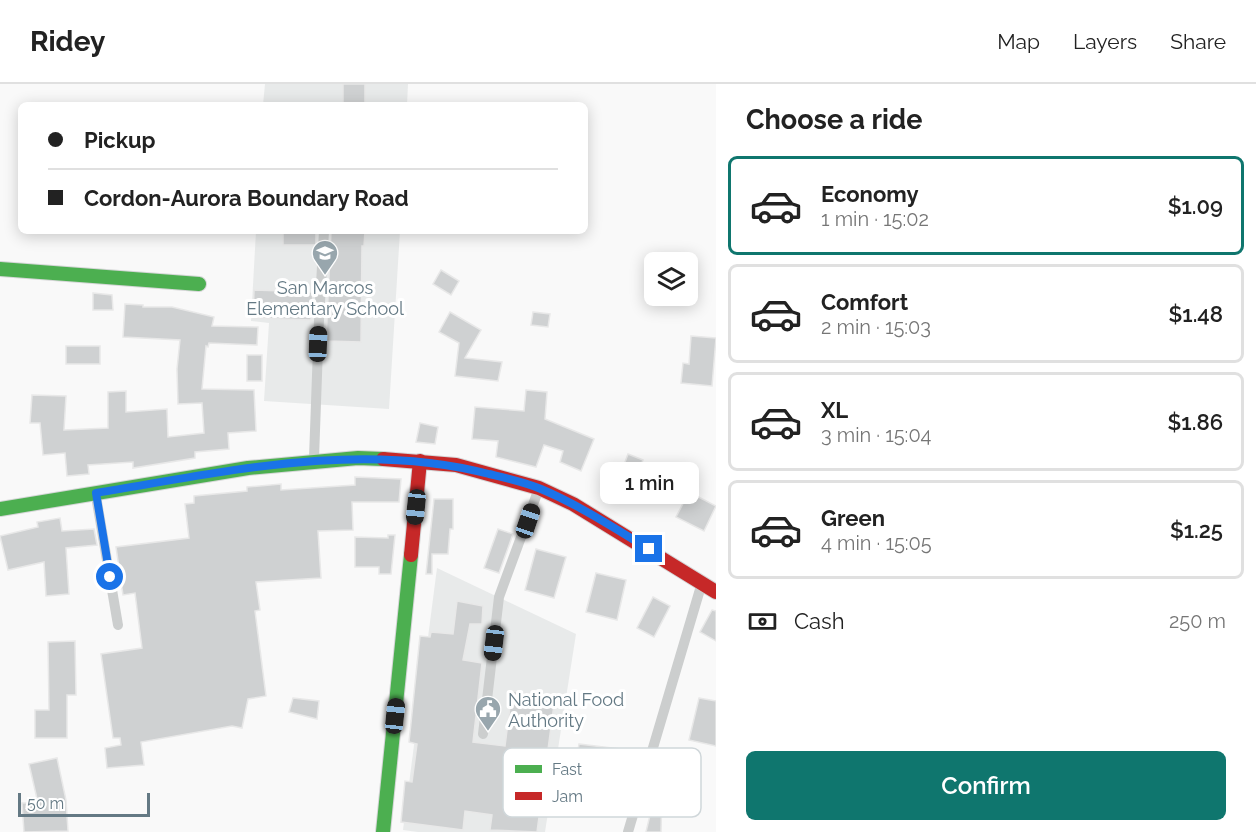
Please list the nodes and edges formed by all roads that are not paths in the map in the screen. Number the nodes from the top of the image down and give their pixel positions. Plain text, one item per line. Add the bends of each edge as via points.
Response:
1 (324, 234) edge
2 (0, 269) edge
3 (199, 284) dead end
4 (314, 461) junction
5 (420, 461) junction
6 (539, 488) junction
7 (96, 493) junction
8 (0, 509) edge
9 (702, 583) junction
10 (716, 592) edge
11 (118, 625) dead end
12 (483, 734) dead end
13 (653, 748) edge
14 (632, 817) edge
15 (383, 832) edge
16 (628, 832) edge

1 - 4 lane
2 - 3 main road
4 - 5 main road
4 - 7 main road
5 - 6 main road via 456,465
5 - 15 main road
6 - 9 main road via 573,504
6 - 12 lane via 499,597
7 - 8 main road
7 - 11 lane
9 - 10 main road
9 - 13 lane
14 - 16 lane

